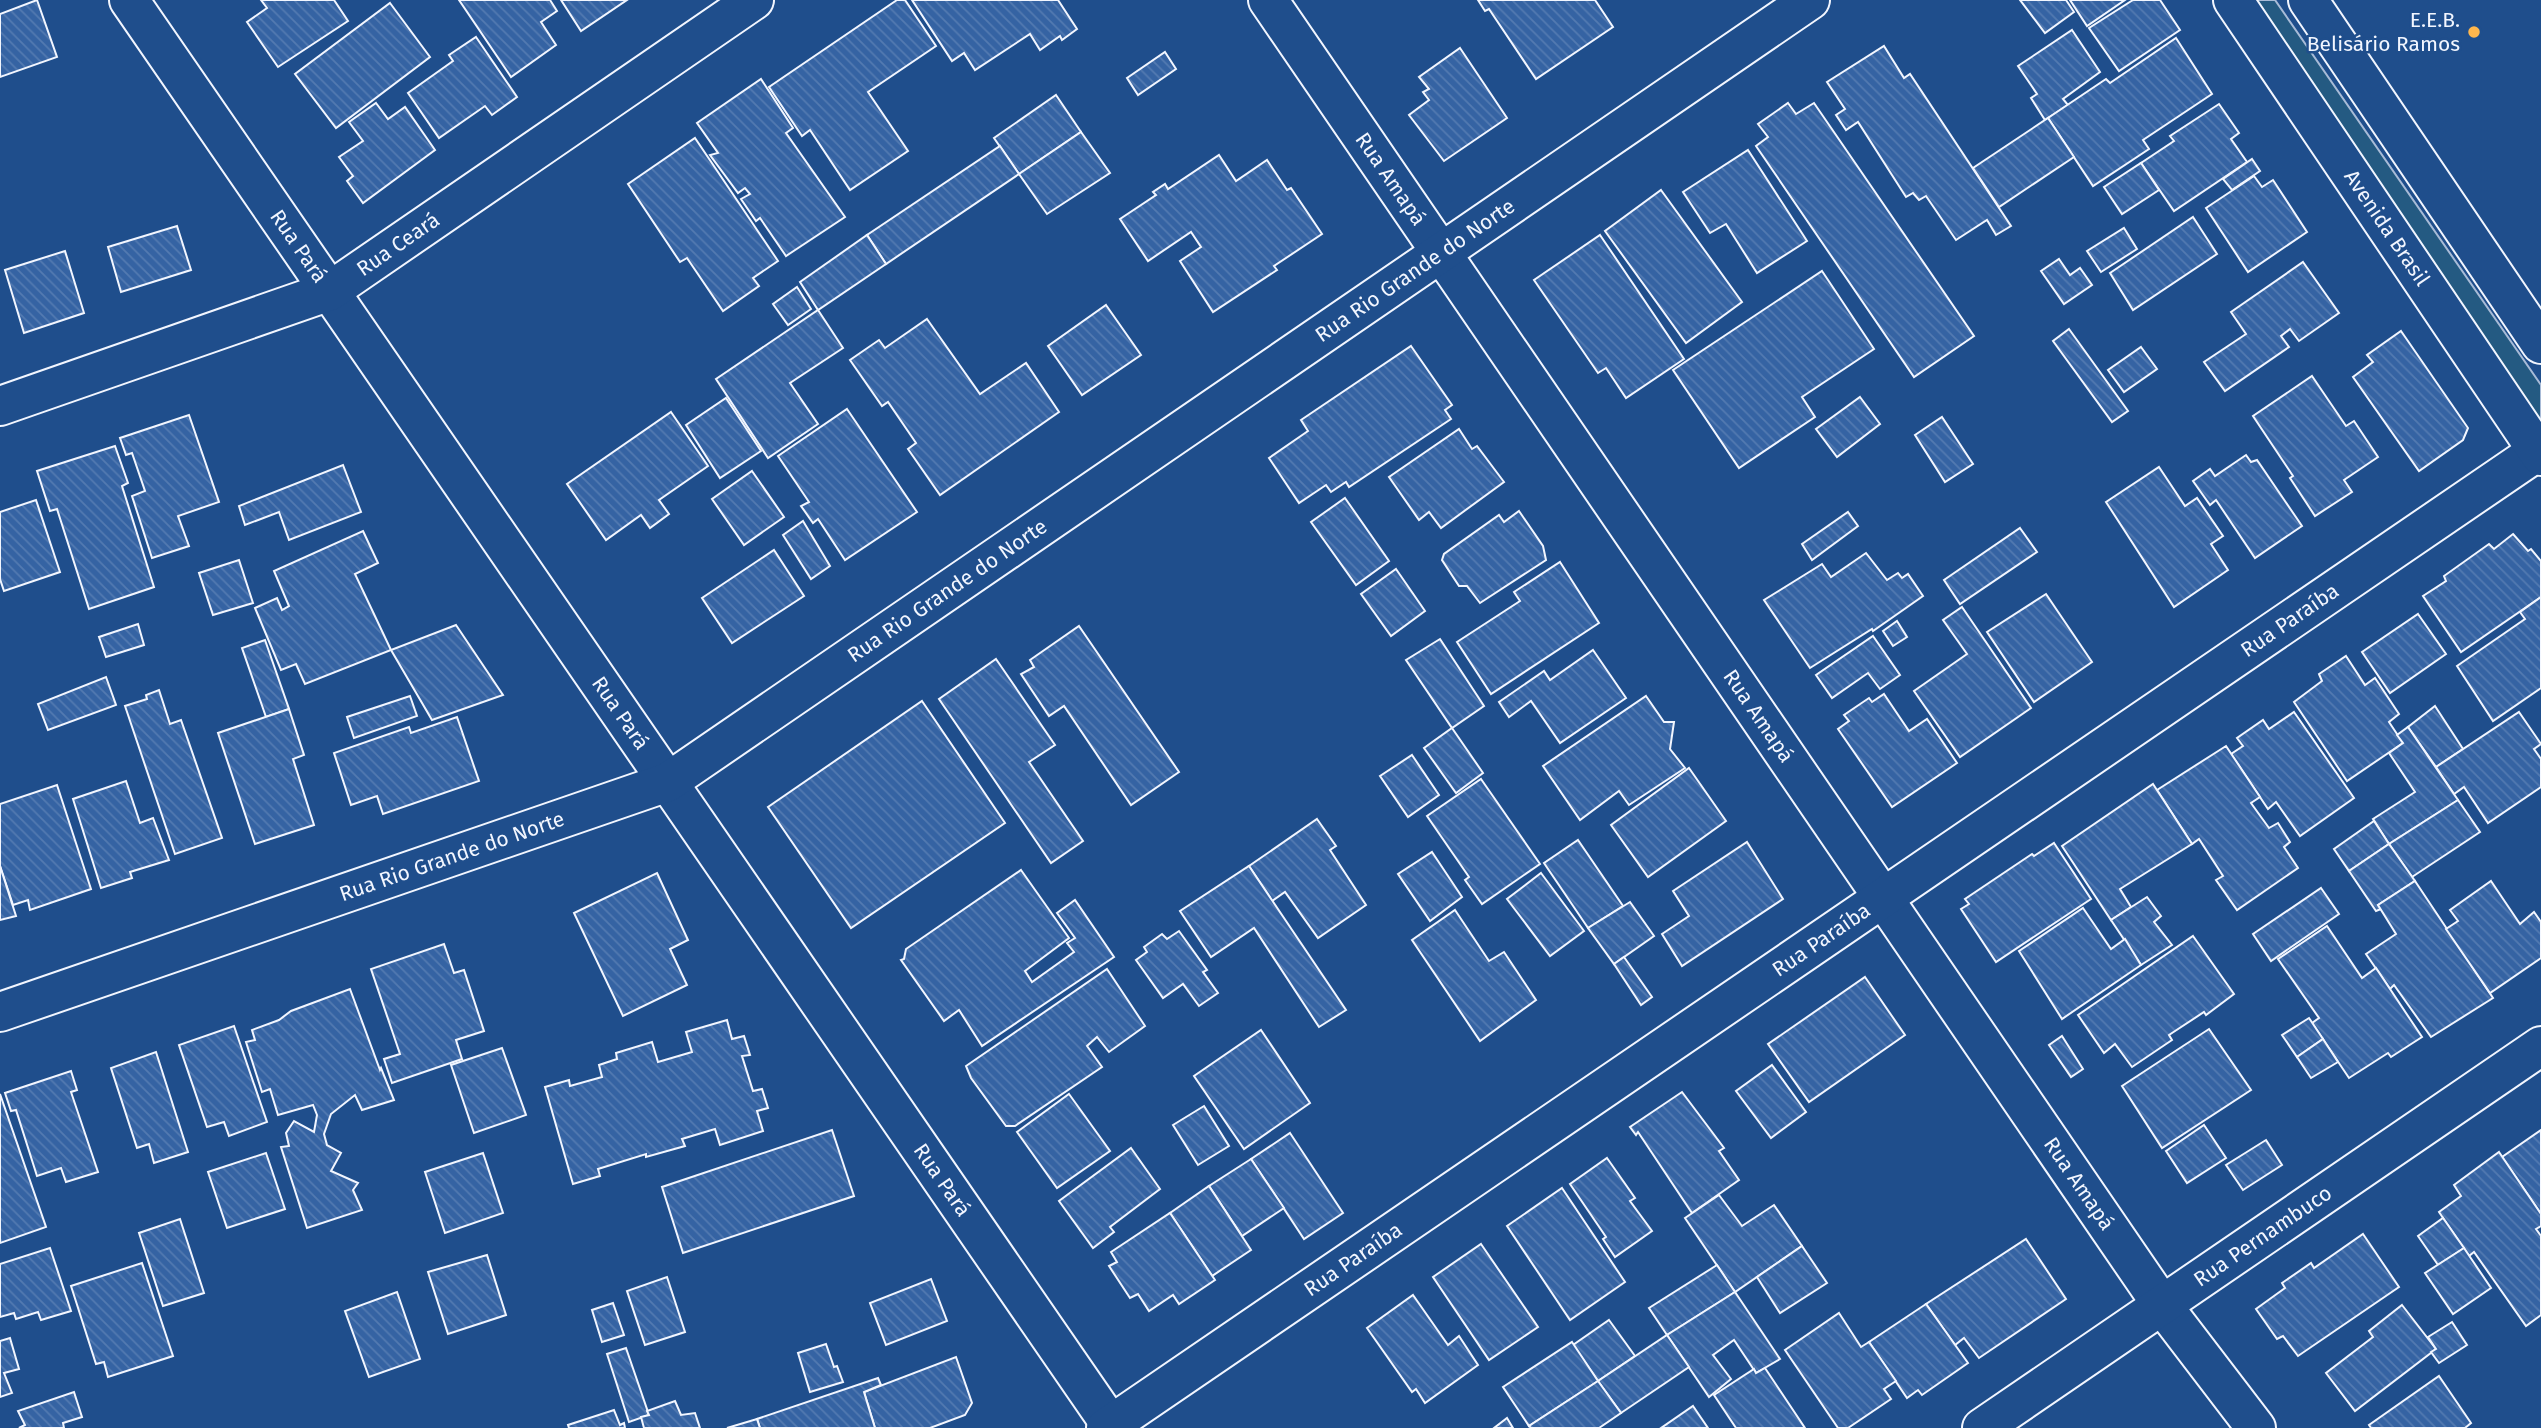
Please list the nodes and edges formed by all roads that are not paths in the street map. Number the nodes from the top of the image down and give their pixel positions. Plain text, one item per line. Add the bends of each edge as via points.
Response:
1 (129, 0) edge
2 (754, 0) edge
3 (1268, 0) edge
4 (1810, 0) edge
5 (2233, 0) edge
6 (2308, 0) edge
7 (1439, 253) junction
8 (330, 291) junction
9 (2541, 344) edge
10 (0, 406) edge
11 (2539, 453) edge
12 (668, 782) junction
13 (1882, 898) junction
14 (0, 1012) edge
15 (2541, 1046) edge
16 (2162, 1305) junction
17 (1110, 1427) edge
18 (1982, 1428) edge
19 (2256, 1428) edge

1 - 8 street, Rua Pará
2 - 8 street, Rua Ceará
3 - 7 street, Rua Amapá
4 - 7 street, Rua Rio Grande do Norte
5 - 11 street, Avenida Brasil
6 - 9 street
7 - 12 street, Rua Rio Grande do Norte
7 - 13 street, Rua Amapá
8 - 10 street, Rua Ceará
8 - 12 street, Rua Pará
11 - 13 street, Rua Paraíba
12 - 14 street, Rua Rio Grande do Norte
12 - 17 street, Rua Pará
13 - 16 street, Rua Amapá
13 - 17 street, Rua Paraíba
15 - 16 street, Rua Pernambuco
16 - 18 street, Rua Pernambuco
16 - 19 street, Rua Amapá

